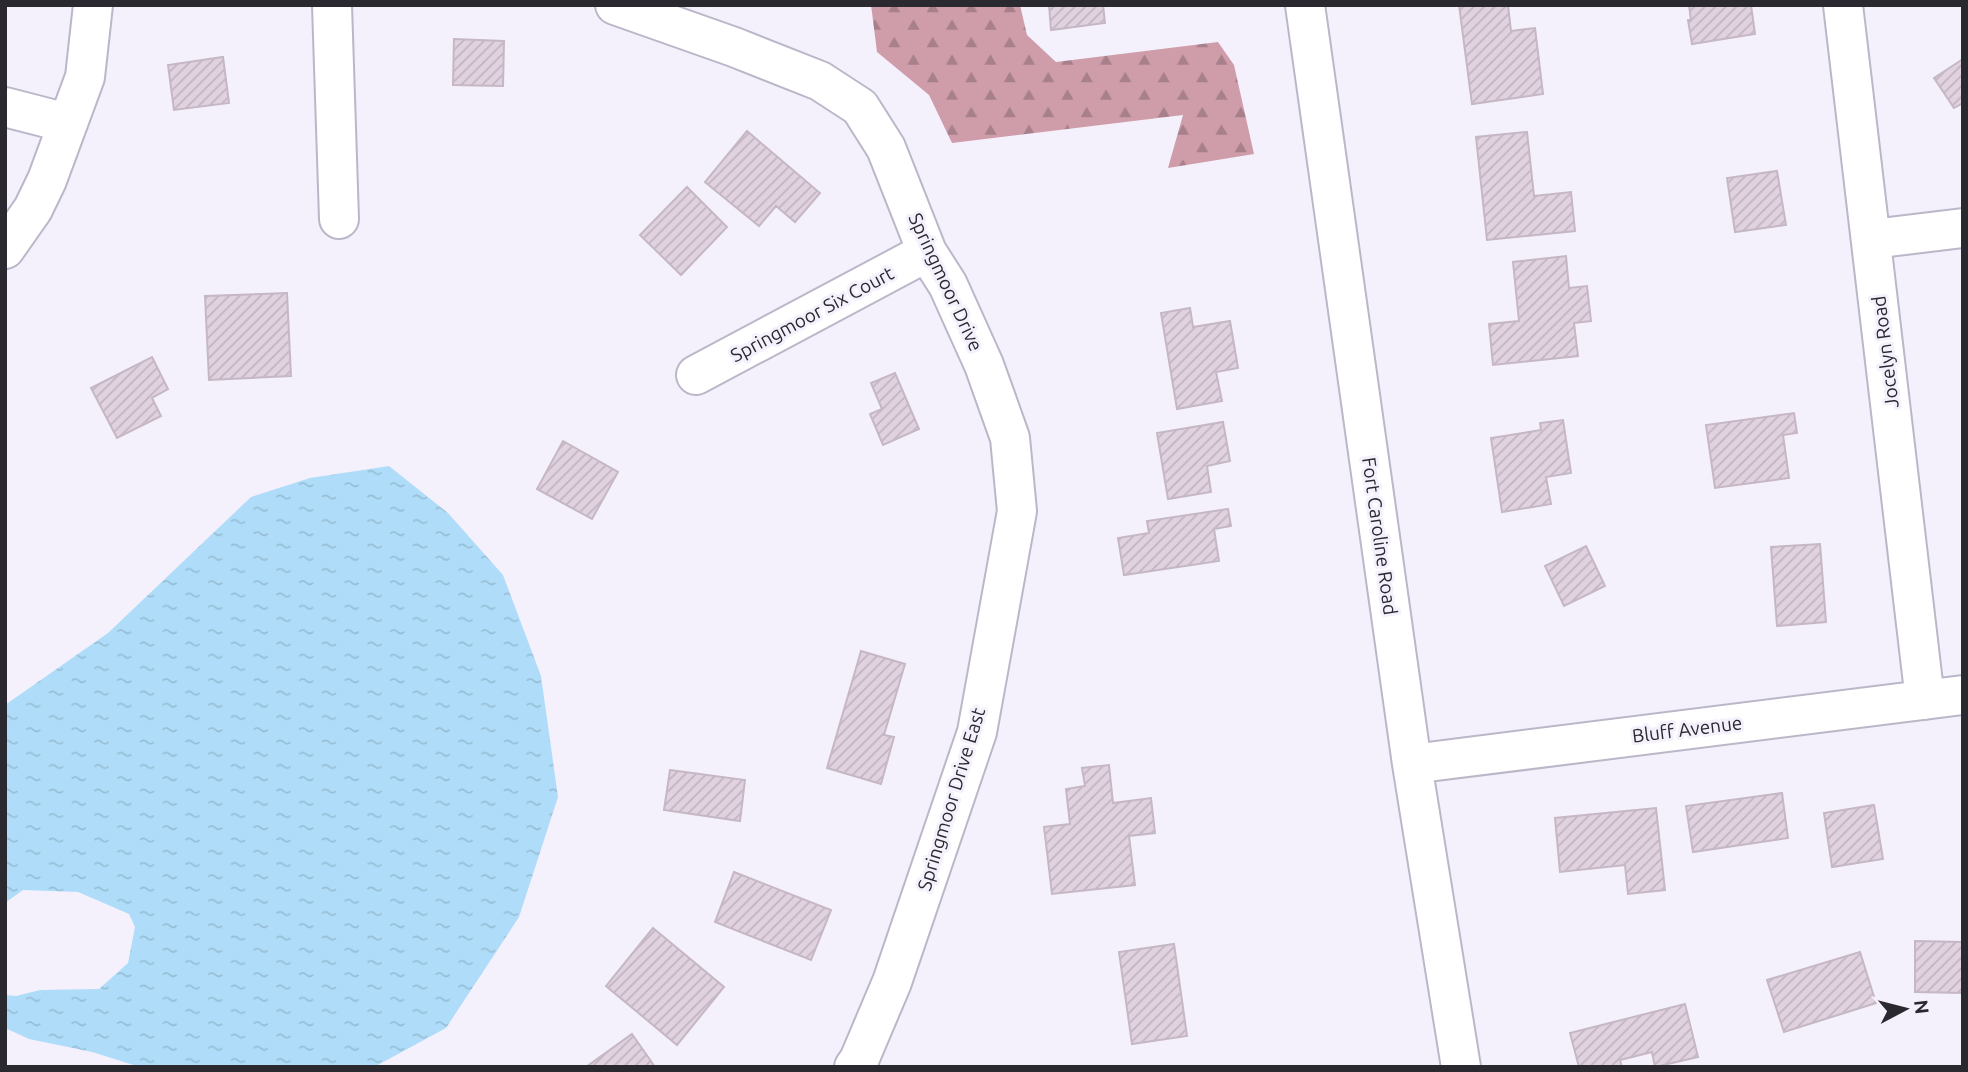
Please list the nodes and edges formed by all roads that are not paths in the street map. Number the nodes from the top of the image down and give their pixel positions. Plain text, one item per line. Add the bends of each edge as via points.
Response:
1 (332, 5) edge
2 (615, 5) edge
3 (1305, 5) edge
4 (1843, 5) edge
5 (98, 6) edge
6 (5, 107) edge
7 (67, 123) junction
8 (339, 219) dead end
9 (1963, 228) edge
10 (1872, 239) junction
11 (5, 249) edge
12 (927, 252) junction
13 (696, 375) dead end
14 (1010, 438) joint
15 (1963, 695) edge
16 (1925, 699) junction
17 (1412, 764) junction
18 (854, 1067) edge
19 (1461, 1067) edge

1 - 8 street
2 - 12 street, Springmoor Drive via 820,81 860,107 886,148
3 - 17 street, Fort Caroline Road
4 - 10 street, Jocelyn Road
5 - 7 street via 85,77
6 - 7 street
7 - 11 street via 33,209
9 - 10 street
10 - 16 street, Jocelyn Road
12 - 13 street, Springmoor Six Court
12 - 14 street, Springmoor Drive via 948,285 974,343
14 - 18 street, Springmoor Drive East via 1017,511 976,732 892,982
15 - 16 street, Bluff Avenue
16 - 17 street, Bluff Avenue
17 - 19 street, Fort Caroline Road

